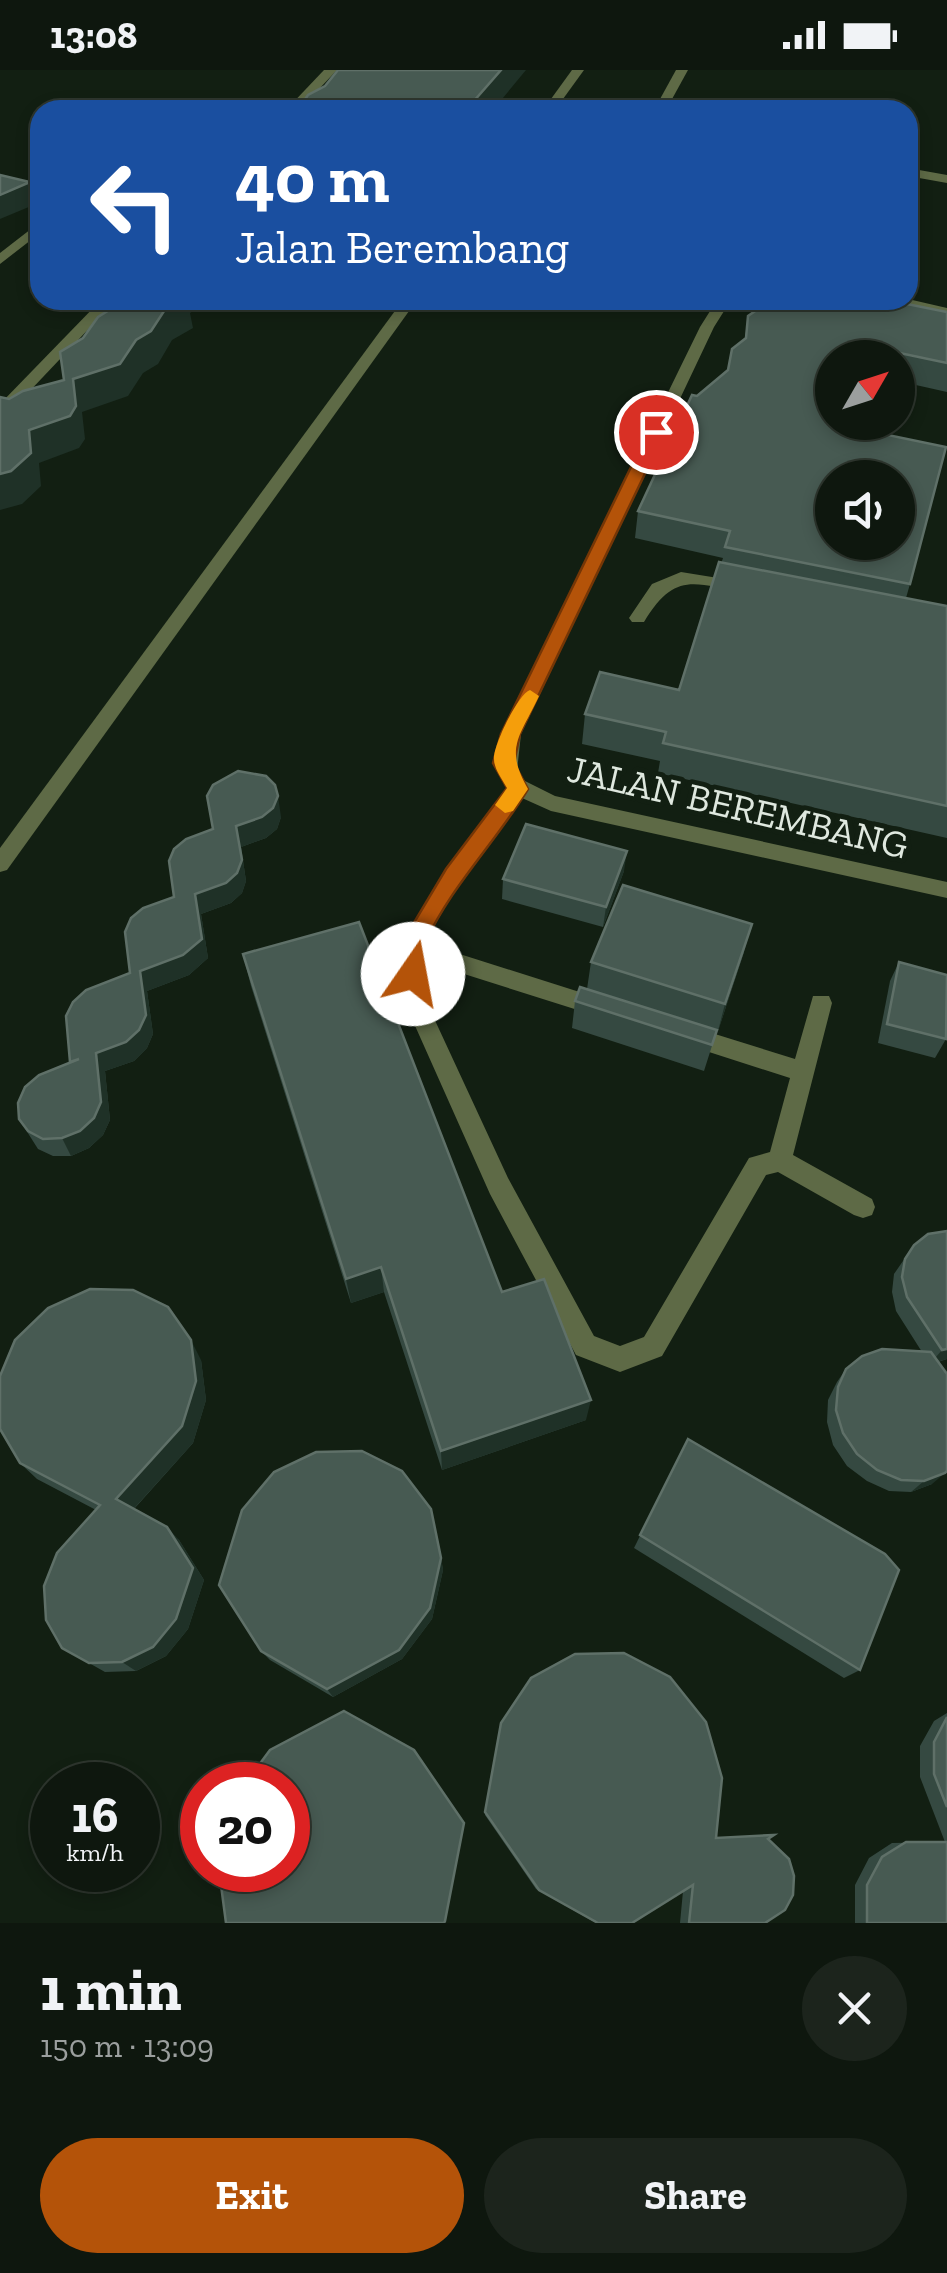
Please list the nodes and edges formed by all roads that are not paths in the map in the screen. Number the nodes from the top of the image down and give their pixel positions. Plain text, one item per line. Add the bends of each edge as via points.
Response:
1 (331, 70) edge
2 (578, 70) edge
3 (682, 70) edge
4 (302, 100) edge
5 (556, 100) edge
6 (666, 100) edge
7 (918, 174) edge
8 (947, 179) edge
9 (30, 234) edge
10 (0, 260) edge
11 (918, 306) edge
12 (99, 310) edge
13 (403, 310) edge
14 (718, 310) edge
15 (947, 312) edge
16 (0, 414) edge
17 (771, 593) edge
18 (638, 618) dead end
19 (518, 789) junction
20 (0, 864) edge
21 (947, 890) edge
22 (411, 948) junction
23 (821, 1003) dead end
24 (616, 1013) edge
25 (672, 1031) edge
26 (803, 1072) junction
27 (780, 1160) junction
28 (863, 1208) dead end

1 - 4 lane
2 - 5 lane
3 - 6 lane
7 - 8 lane
9 - 10 lane
11 - 15 lane
12 - 16 lane
13 - 20 lane
14 - 19 lane, JALAN BEREMBANG via 510,734 504,763
17 - 18 lane via 683,576 658,585
19 - 21 lane, JALAN BEREMBANG via 551,803
19 - 22 lane via 454,874
22 - 24 lane
22 - 27 lane via 415,1001 499,1186 585,1346 620,1359 652,1347 758,1166
23 - 26 lane
25 - 26 lane
26 - 27 lane
27 - 28 lane

